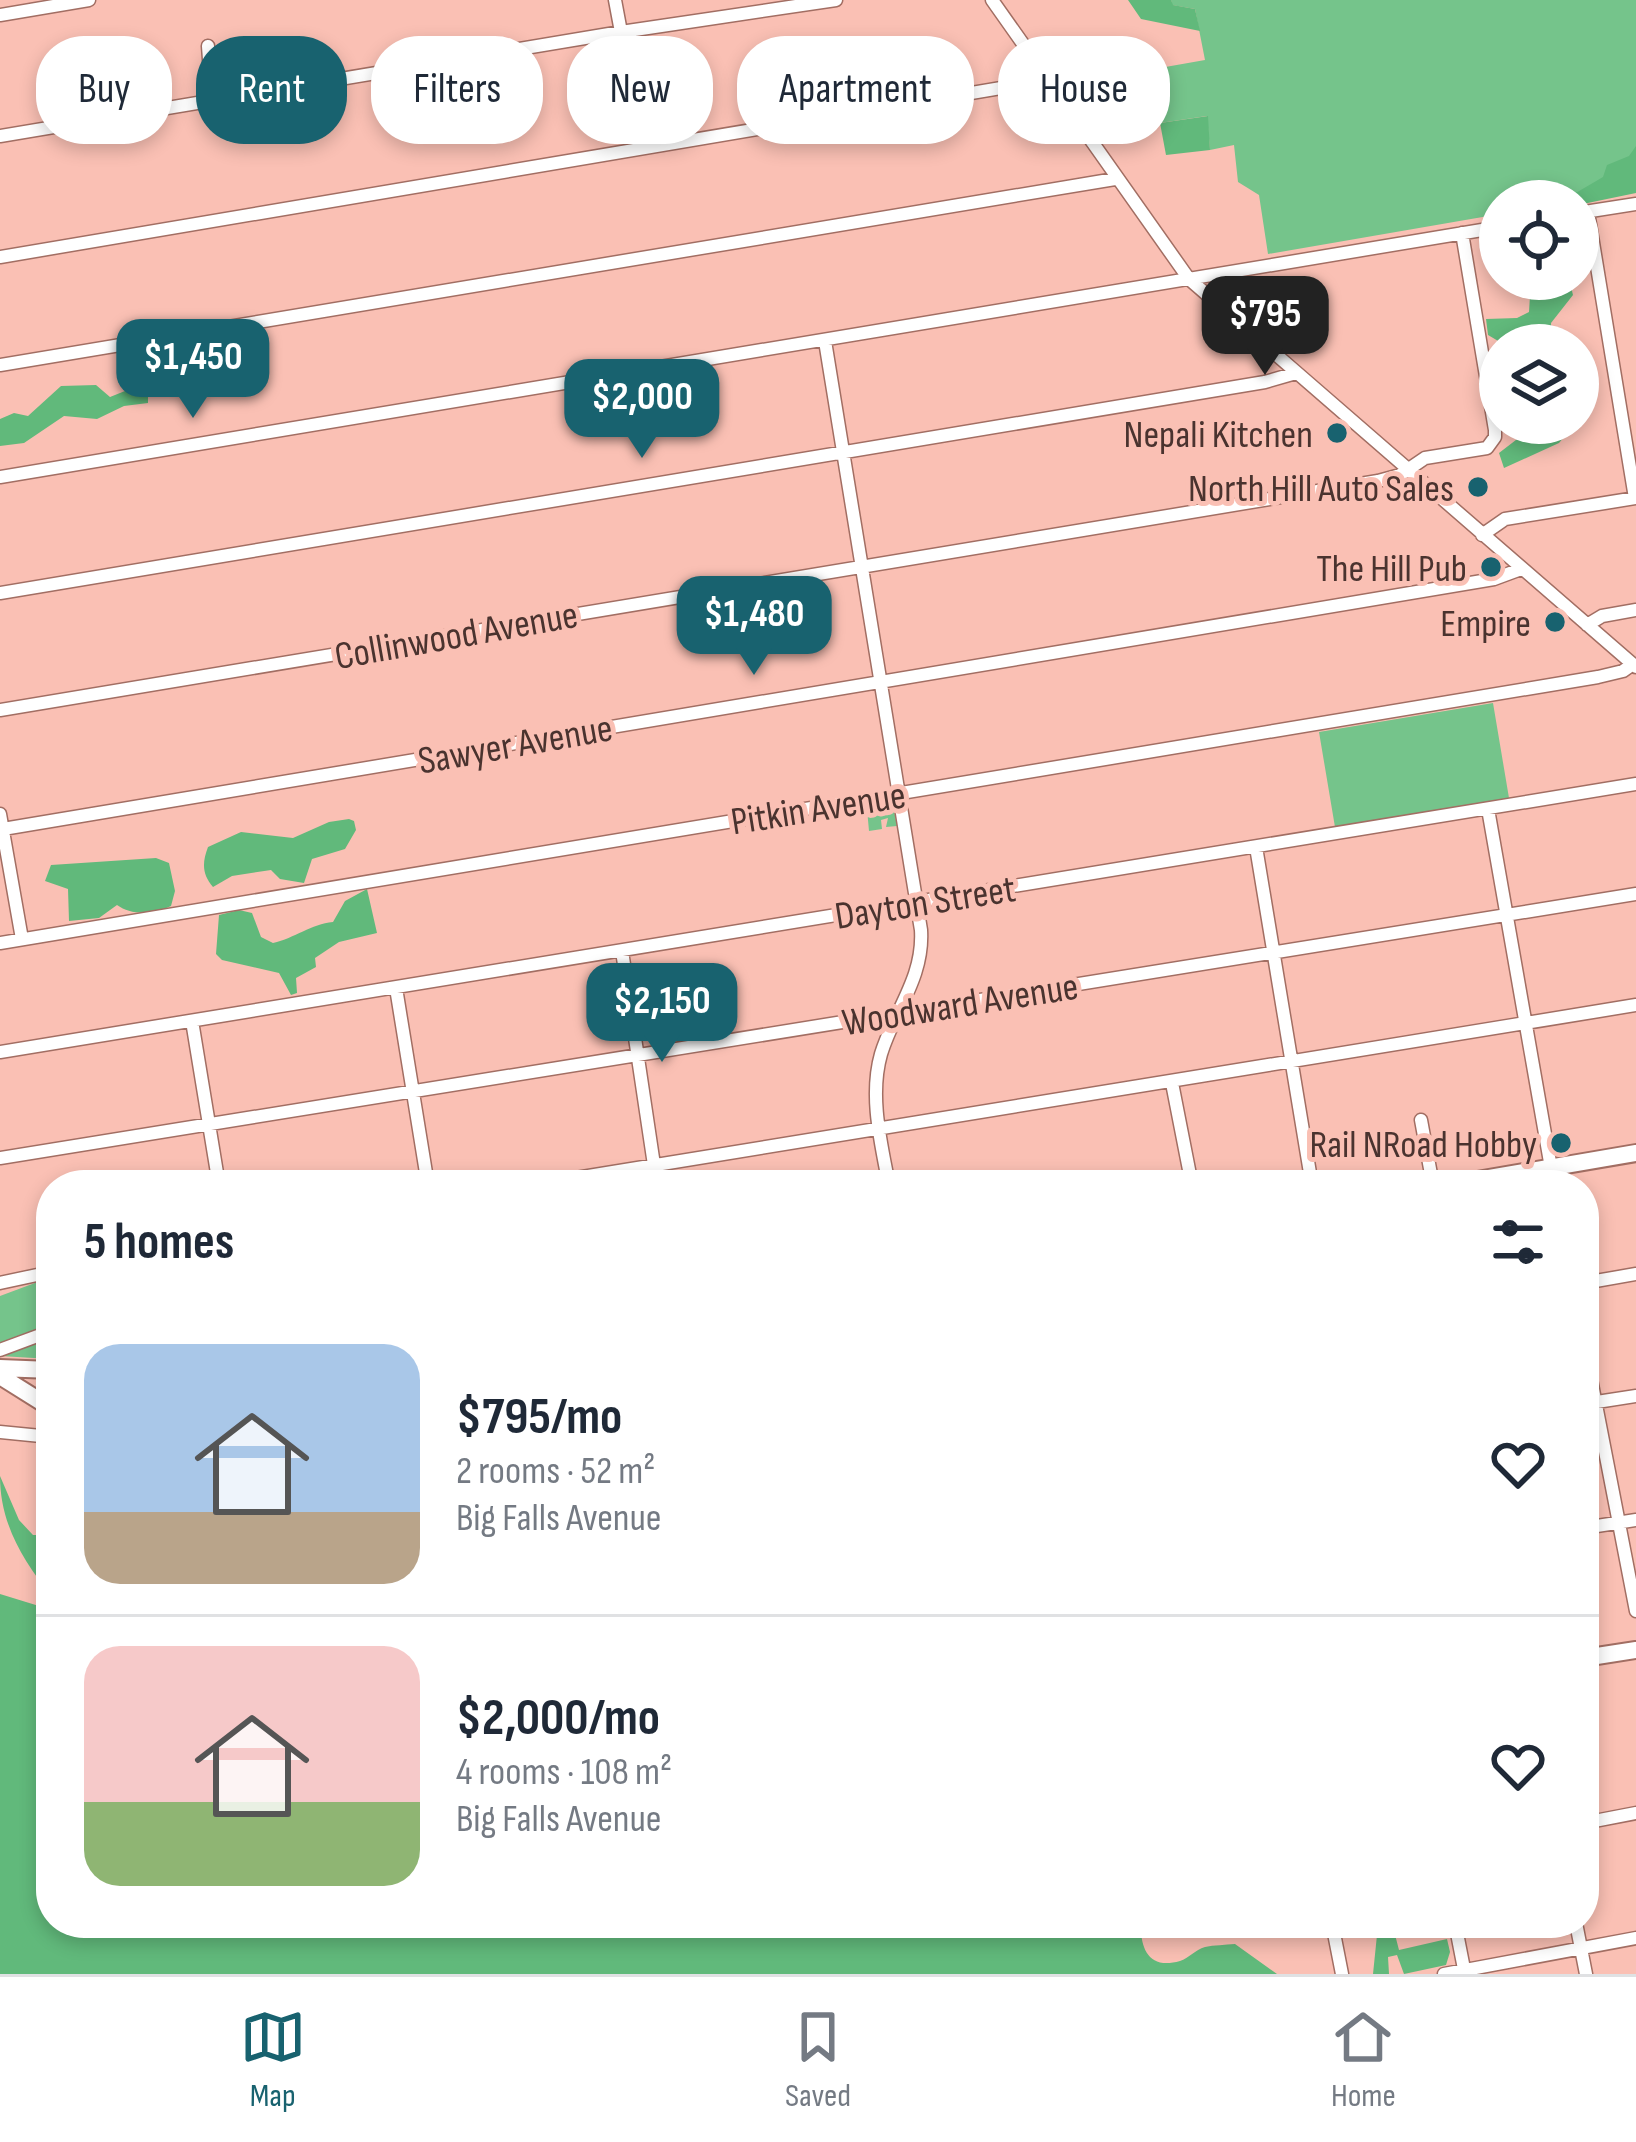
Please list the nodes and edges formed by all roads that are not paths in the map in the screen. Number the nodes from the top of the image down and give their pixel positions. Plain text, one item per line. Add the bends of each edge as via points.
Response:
1 (89, 0) edge
2 (615, 0) edge
3 (836, 0) edge
4 (992, 0) edge
5 (0, 15) edge
6 (621, 32) junction
7 (1017, 36) edge
8 (347, 78) edge
9 (998, 88) edge
10 (196, 103) edge
11 (0, 136) edge
12 (1091, 144) edge
13 (1115, 179) junction
14 (1636, 204) edge
15 (1599, 210) edge
16 (1479, 230) edge
17 (1462, 233) junction
18 (0, 256) edge
19 (1189, 279) junction
20 (1599, 300) edge
21 (825, 340) junction
22 (0, 365) edge
23 (1296, 373) junction
24 (844, 452) junction
25 (1406, 469) junction
26 (0, 477) edge
27 (1635, 498) edge
28 (1482, 536) junction
29 (863, 567) junction
30 (1521, 568) junction
31 (0, 593) edge
32 (1636, 610) edge
33 (1587, 625) junction
34 (1634, 665) edge
35 (883, 681) junction
36 (0, 710) edge
37 (1636, 784) edge
38 (901, 793) junction
39 (1488, 808) junction
40 (2, 821) edge
41 (1256, 847) junction
42 (1636, 894) edge
43 (919, 902) junction
44 (1506, 915) junction
45 (22, 939) junction
46 (0, 943) edge
47 (622, 951) junction
48 (1274, 953) junction
49 (396, 988) junction
50 (1636, 1005) edge
51 (899, 1012) junction
52 (192, 1021) junction
53 (1523, 1023) junction
54 (0, 1052) edge
55 (637, 1056) junction
56 (1291, 1062) junction
57 (1172, 1083) junction
58 (412, 1093) junction
59 (1421, 1120) dead end
60 (209, 1126) junction
61 (879, 1129) junction
62 (1636, 1153) edge
63 (0, 1159) edge
64 (654, 1165) junction
65 (216, 1170) edge
66 (425, 1170) edge
67 (624, 1170) edge
68 (655, 1170) edge
69 (886, 1170) edge
70 (1189, 1170) edge
71 (1309, 1170) edge
72 (1430, 1170) edge
73 (1551, 1170) edge
74 (1574, 1170) edge
75 (1636, 1274) edge
76 (36, 1275) edge
77 (1599, 1280) edge
78 (0, 1283) edge
79 (36, 1337) edge
80 (0, 1350) edge
81 (36, 1371) edge
82 (0, 1372) edge
83 (1636, 1396) edge
84 (36, 1397) edge
85 (1599, 1402) edge
86 (0, 1432) edge
87 (36, 1436) edge
88 (1599, 1440) edge
89 (1636, 1520) edge
90 (1619, 1522) junction
91 (1599, 1525) edge
92 (1636, 1611) edge
93 (1636, 1650) edge
94 (1599, 1656) edge
95 (1636, 1813) edge
96 (1599, 1819) edge
97 (1335, 1938) edge
98 (1458, 1938) edge
99 (1579, 1938) edge
100 (1636, 1938) edge
101 (1581, 1949) junction
102 (1464, 1972) edge
103 (1342, 1974) edge
104 (1444, 1974) edge
105 (1586, 1974) edge

1 - 5 street
2 - 6 street
3 - 6 street
4 - 7 street
6 - 8 street
9 - 18 street
10 - 11 street
12 - 13 street
13 - 19 street
13 - 22 street
14 - 15 street
16 - 17 street
17 - 19 street
17 - 25 street, Collinwood Avenue via 1496,437 1486,448
19 - 21 street
19 - 23 street
20 - 27 street
21 - 24 street
21 - 26 street
23 - 24 street
23 - 25 street
24 - 29 street
24 - 31 street
25 - 28 street
25 - 29 street, Collinwood Avenue via 1378,481
27 - 28 street via 1505,519
28 - 30 street
29 - 35 street
29 - 36 street, Collinwood Avenue
30 - 33 street
30 - 35 street, Sawyer Avenue via 1494,579
32 - 33 street
33 - 34 street
34 - 38 street, Pitkin Avenue
35 - 38 street
35 - 40 street, Sawyer Avenue
37 - 39 street, Dayton Street
38 - 43 street
38 - 45 street, Pitkin Avenue
39 - 41 street, Dayton Street
39 - 44 street
40 - 45 street
41 - 43 street, Dayton Street
41 - 48 street
42 - 44 street, Woodward Avenue
43 - 47 street, Dayton Street
43 - 51 street via 920,962
44 - 48 street, Woodward Avenue
44 - 53 street
45 - 46 street, Pitkin Avenue
47 - 49 street, Dayton Street
47 - 55 street
48 - 51 street, Woodward Avenue
48 - 56 street
49 - 52 street, Dayton Street
49 - 58 street
50 - 53 street
51 - 55 street, Woodward Avenue
51 - 61 street via 878,1069
52 - 54 street, Dayton Street
52 - 60 street
53 - 56 street
53 - 73 street
55 - 58 street, Woodward Avenue
55 - 64 street
56 - 57 street
56 - 71 street
57 - 61 street
57 - 70 street
58 - 60 street, Woodward Avenue
58 - 66 street
59 - 72 street
60 - 63 street, Woodward Avenue
60 - 65 street
61 - 64 street
61 - 69 street
62 - 74 main road
64 - 67 street
64 - 68 street
75 - 77 street
76 - 78 street
79 - 80 street
81 - 82 main road
82 - 84 main road
83 - 85 street
86 - 87 street
88 - 90 street
89 - 90 street
90 - 91 street
90 - 92 street
93 - 94 main road
95 - 96 street
97 - 103 street
98 - 102 street
99 - 101 street
100 - 101 street
101 - 102 street
101 - 105 street
102 - 104 street

